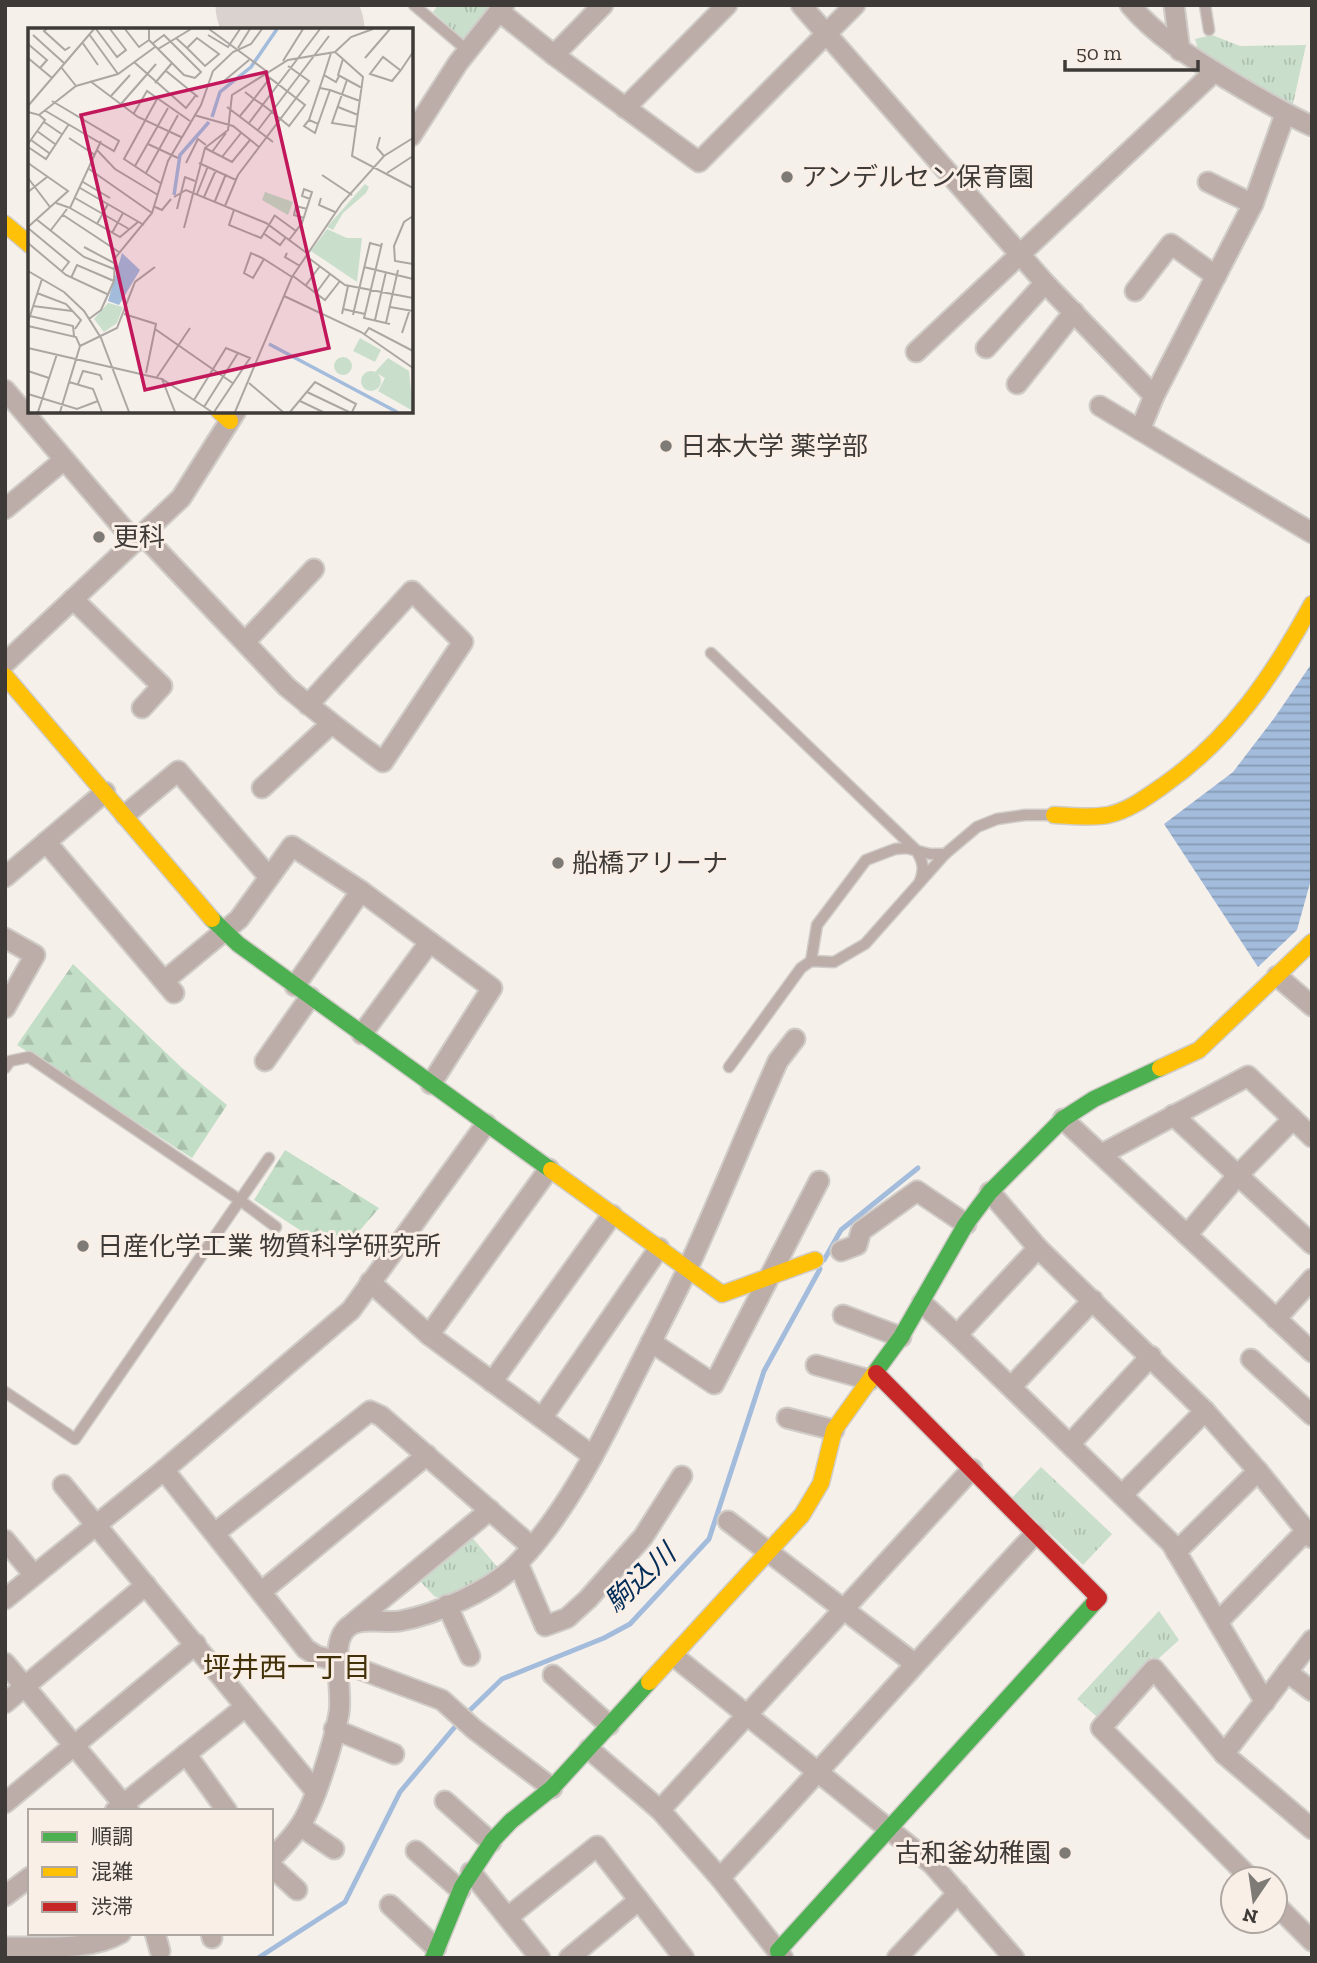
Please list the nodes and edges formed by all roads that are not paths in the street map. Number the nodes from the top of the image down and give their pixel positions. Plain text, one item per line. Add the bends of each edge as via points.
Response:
1 (414, 5) edge
2 (603, 5) edge
3 (727, 5) edge
4 (801, 5) edge
5 (855, 5) edge
6 (1130, 5) edge
7 (1174, 5) edge
8 (1205, 5) edge
9 (505, 11) edge
10 (1209, 30) dead end
11 (828, 33) junction
12 (468, 51) junction
13 (1180, 51) junction
14 (554, 55) junction
15 (1214, 72) junction
16 (625, 108) junction
17 (1285, 114) junction
18 (1312, 127) edge
19 (413, 133) edge
20 (1208, 182) dead end
21 (1253, 204) junction
22 (5, 224) edge
23 (28, 243) edge
24 (1021, 254) junction
25 (1216, 276) junction
26 (1045, 283) junction
27 (1135, 291) dead end
28 (1074, 313) junction
29 (986, 348) dead end
30 (916, 352) dead end
31 (1017, 384) dead end
32 (6, 393) edge
33 (1154, 397) junction
34 (1100, 406) dead end
35 (228, 414) edge
36 (1140, 430) junction
37 (64, 460) junction
38 (5, 509) edge
39 (1312, 533) edge
40 (139, 539) junction
41 (314, 569) dead end
42 (73, 600) junction
43 (1312, 604) edge
44 (245, 642) junction
45 (711, 653) dead end
46 (8, 656) edge
47 (5, 676) edge
48 (307, 705) junction
49 (142, 708) dead end
50 (331, 724) junction
51 (262, 788) dead end
52 (105, 792) junction
53 (125, 815) junction
54 (1054, 815) joint
55 (46, 842) junction
56 (916, 850) junction
57 (945, 854) junction
58 (5, 877) edge
59 (269, 877) junction
60 (920, 882) junction
61 (360, 891) junction
62 (223, 931) junction
63 (5, 938) edge
64 (1312, 942) edge
65 (429, 943) junction
66 (811, 961) junction
67 (1277, 976) junction
68 (303, 991) junction
69 (1312, 1006) edge
70 (5, 1008) edge
71 (362, 1034) junction
72 (795, 1039) dead end
73 (265, 1061) dead end
74 (729, 1067) dead end
75 (5, 1068) edge
76 (431, 1084) junction
77 (1173, 1115) junction
78 (1063, 1119) junction
79 (1293, 1119) junction
80 (486, 1124) junction
81 (1312, 1137) edge
82 (1102, 1154) junction
83 (270, 1158) dead end
84 (549, 1169) junction
85 (1238, 1175) junction
86 (818, 1181) dead end
87 (990, 1192) junction
88 (242, 1201) junction
89 (612, 1215) junction
90 (965, 1224) junction
91 (276, 1227) dead end
92 (1187, 1235) junction
93 (1312, 1244) edge
94 (659, 1248) junction
95 (1038, 1248) junction
96 (841, 1251) dead end
97 (815, 1260) dead end
98 (687, 1269) junction
99 (770, 1276) junction
100 (1312, 1279) edge
101 (370, 1282) junction
102 (1093, 1300) junction
103 (922, 1303) junction
104 (843, 1315) dead end
105 (1276, 1319) junction
106 (429, 1335) junction
107 (957, 1335) junction
108 (901, 1337) junction
109 (651, 1342) junction
110 (1312, 1352) edge
111 (1151, 1356) junction
112 (1251, 1359) dead end
113 (816, 1365) dead end
114 (873, 1376) junction
115 (492, 1382) junction
116 (1011, 1387) junction
117 (5, 1392) edge
118 (1205, 1411) junction
119 (1312, 1415) edge
120 (542, 1418) junction
121 (786, 1418) dead end
122 (834, 1430) junction
123 (1070, 1444) junction
124 (427, 1455) junction
125 (593, 1456) junction
126 (972, 1469) junction
127 (164, 1470) junction
128 (1258, 1471) junction
129 (682, 1476) dead end
130 (63, 1485) dead end
131 (1122, 1495) junction
132 (490, 1510) junction
133 (728, 1521) dead end
134 (95, 1525) junction
135 (215, 1533) junction
136 (1035, 1534) junction
137 (1309, 1535) edge
138 (5, 1540) edge
139 (532, 1547) junction
140 (1176, 1552) junction
141 (768, 1553) junction
142 (518, 1563) junction
143 (34, 1575) junction
144 (146, 1586) junction
145 (261, 1592) junction
146 (5, 1599) edge
147 (447, 1605) junction
148 (844, 1609) junction
149 (1217, 1622) junction
150 (350, 1625) junction
151 (1312, 1640) edge
152 (196, 1644) junction
153 (470, 1656) dead end
154 (675, 1657) junction
155 (338, 1661) junction
156 (5, 1663) edge
157 (914, 1664) junction
158 (1287, 1672) junction
159 (553, 1675) dead end
160 (24, 1687) junction
161 (1312, 1691) edge
162 (1265, 1702) junction
163 (5, 1703) edge
164 (245, 1707) junction
165 (746, 1715) junction
166 (609, 1725) junction
167 (334, 1729) junction
168 (74, 1746) junction
169 (589, 1749) junction
170 (186, 1754) junction
171 (394, 1754) dead end
172 (1224, 1754) junction
173 (819, 1773) junction
174 (552, 1788) junction
175 (316, 1792) junction
176 (445, 1801) dead end
177 (5, 1803) edge
178 (123, 1809) edge
179 (226, 1809) edge
180 (660, 1810) junction
181 (300, 1826) junction
182 (1312, 1829) edge
183 (890, 1830) junction
184 (491, 1842) junction
185 (334, 1849) dead end
186 (416, 1851) dead end
187 (273, 1857) edge
188 (1237, 1865) edge
189 (273, 1868) edge
190 (471, 1872) junction
191 (720, 1878) junction
192 (28, 1879) edge
193 (297, 1890) dead end
194 (460, 1890) junction
195 (958, 1893) junction
196 (5, 1896) edge
197 (639, 1900) junction
198 (390, 1905) dead end
199 (508, 1917) junction
200 (1289, 1918) edge
201 (1312, 1941) edge
202 (116, 1944) edge
203 (5, 1947) edge
204 (434, 1953) edge
205 (780, 1955) edge
206 (681, 1957) edge
207 (540, 1958) edge
208 (569, 1958) edge
209 (897, 1958) edge
210 (1014, 1958) edge

1 - 12 lane
2 - 14 street
3 - 16 street
4 - 11 street
5 - 11 street
6 - 13 street
7 - 13 street
8 - 10 lane
9 - 12 street
9 - 14 street
11 - 16 street via 699,162
11 - 24 street
12 - 19 street
13 - 15 street
14 - 16 street
15 - 17 street
15 - 24 street
17 - 18 street
17 - 21 street
20 - 21 street
21 - 25 street
22 - 23 street
24 - 26 street
24 - 30 street
25 - 27 street via 1171,244
25 - 33 street
26 - 28 street
26 - 29 street
28 - 31 street
28 - 33 street
32 - 37 street
33 - 36 street
34 - 36 street
35 - 40 street via 181,498
36 - 39 street
37 - 38 street
37 - 40 street
40 - 42 street
40 - 44 street
41 - 44 street
42 - 46 street
42 - 49 street via 162,686
43 - 54 street via 1288,649 1214,747 1132,807 1108,815
44 - 48 street
45 - 56 lane
47 - 52 street
48 - 50 street
48 - 50 street via 412,591 463,642 383,762
50 - 51 street
52 - 53 street
52 - 55 street
53 - 59 street via 178,771
53 - 62 street
54 - 57 lane via 997,819 976,827
55 - 58 street
55 - 62 street via 169,987
56 - 57 lane
56 - 60 lane via 923,863
56 - 66 lane via 895,849 866,860 817,925
57 - 60 lane
59 - 61 street via 292,846
59 - 62 street via 239,919
60 - 66 lane via 865,944 834,962
61 - 65 street
61 - 68 street
62 - 68 street
63 - 70 street via 35,955
64 - 67 street
65 - 71 street
65 - 76 street via 492,988
66 - 74 lane via 801,968
67 - 69 street
67 - 78 street via 1199,1050 1094,1099
68 - 71 street
68 - 73 street
71 - 76 street
72 - 98 street via 778,1061
75 - 88 lane via 10,1060 29,1057
76 - 80 street
77 - 79 street via 1248,1076
77 - 82 street
77 - 85 street
78 - 82 street
78 - 87 street
79 - 81 street
79 - 85 street
80 - 84 street
80 - 101 street
82 - 92 street
83 - 88 lane
84 - 89 street
84 - 106 street
85 - 92 street
85 - 93 street
86 - 99 street
87 - 90 street
87 - 95 street
88 - 91 lane
88 - 117 lane via 75,1439
89 - 94 street
89 - 115 street
90 - 96 street via 918,1191 860,1231 857,1245
90 - 103 street
92 - 105 street
94 - 98 street
94 - 120 street
95 - 102 street
95 - 107 street
97 - 99 street
98 - 99 street via 722,1294
98 - 109 street
99 - 109 street via 714,1384
100 - 105 street
101 - 106 street
101 - 127 street via 351,1310
102 - 111 street
102 - 116 street
103 - 107 street
103 - 108 street
104 - 108 street
105 - 110 street
106 - 115 street
107 - 116 street
108 - 114 street
109 - 125 street
111 - 118 street
111 - 123 street
112 - 119 street
113 - 114 street
114 - 122 street
114 - 126 street
115 - 120 street
116 - 123 street
118 - 128 street
118 - 131 street
120 - 125 street
121 - 122 street
122 - 141 street via 821,1483 802,1515
123 - 131 street
124 - 132 street
124 - 135 street via 370,1411
124 - 145 street
125 - 139 street
126 - 136 street
126 - 148 street
127 - 134 street
127 - 135 street
128 - 137 street
128 - 140 street
129 - 142 street via 643,1537 567,1618 545,1626
130 - 134 street
131 - 140 street
132 - 139 street
132 - 150 street
133 - 141 street
134 - 143 street
134 - 144 street
135 - 145 street
136 - 157 street
136 - 183 street via 1099,1598
137 - 149 street
138 - 143 street
139 - 142 street
140 - 149 street
141 - 148 street
141 - 154 street
142 - 147 street via 474,1594
143 - 146 street
144 - 152 street
144 - 160 street
145 - 155 street via 306,1649
147 - 150 street via 401,1621
147 - 153 street
148 - 157 street
148 - 165 street
149 - 162 street
150 - 155 street via 340,1637
151 - 158 street
152 - 164 street
152 - 168 street
154 - 165 street
154 - 166 street
155 - 167 street via 341,1695
155 - 174 street via 442,1700
156 - 160 street
157 - 173 street
158 - 161 street
158 - 162 street
159 - 166 street
160 - 163 street
160 - 168 street
162 - 172 street
164 - 170 street
164 - 175 street
165 - 173 street
165 - 180 street
166 - 169 street
167 - 171 street
167 - 175 street
168 - 177 street
168 - 178 street
169 - 174 street
169 - 180 street
170 - 178 street
170 - 179 street
172 - 182 street
172 - 188 street via 1154,1669 1101,1728
173 - 183 street
173 - 191 street
174 - 184 street
175 - 181 street
176 - 184 street
180 - 191 street
181 - 185 street
181 - 187 street
183 - 195 street via 932,1864
183 - 205 street
184 - 190 street
186 - 194 street
189 - 193 street
190 - 194 street
190 - 199 street
191 - 205 street
192 - 196 street
194 - 204 street
195 - 209 street
195 - 210 street
197 - 199 street via 597,1846
197 - 206 street
197 - 208 street
198 - 204 street
199 - 207 street
200 - 201 street
202 - 203 street

